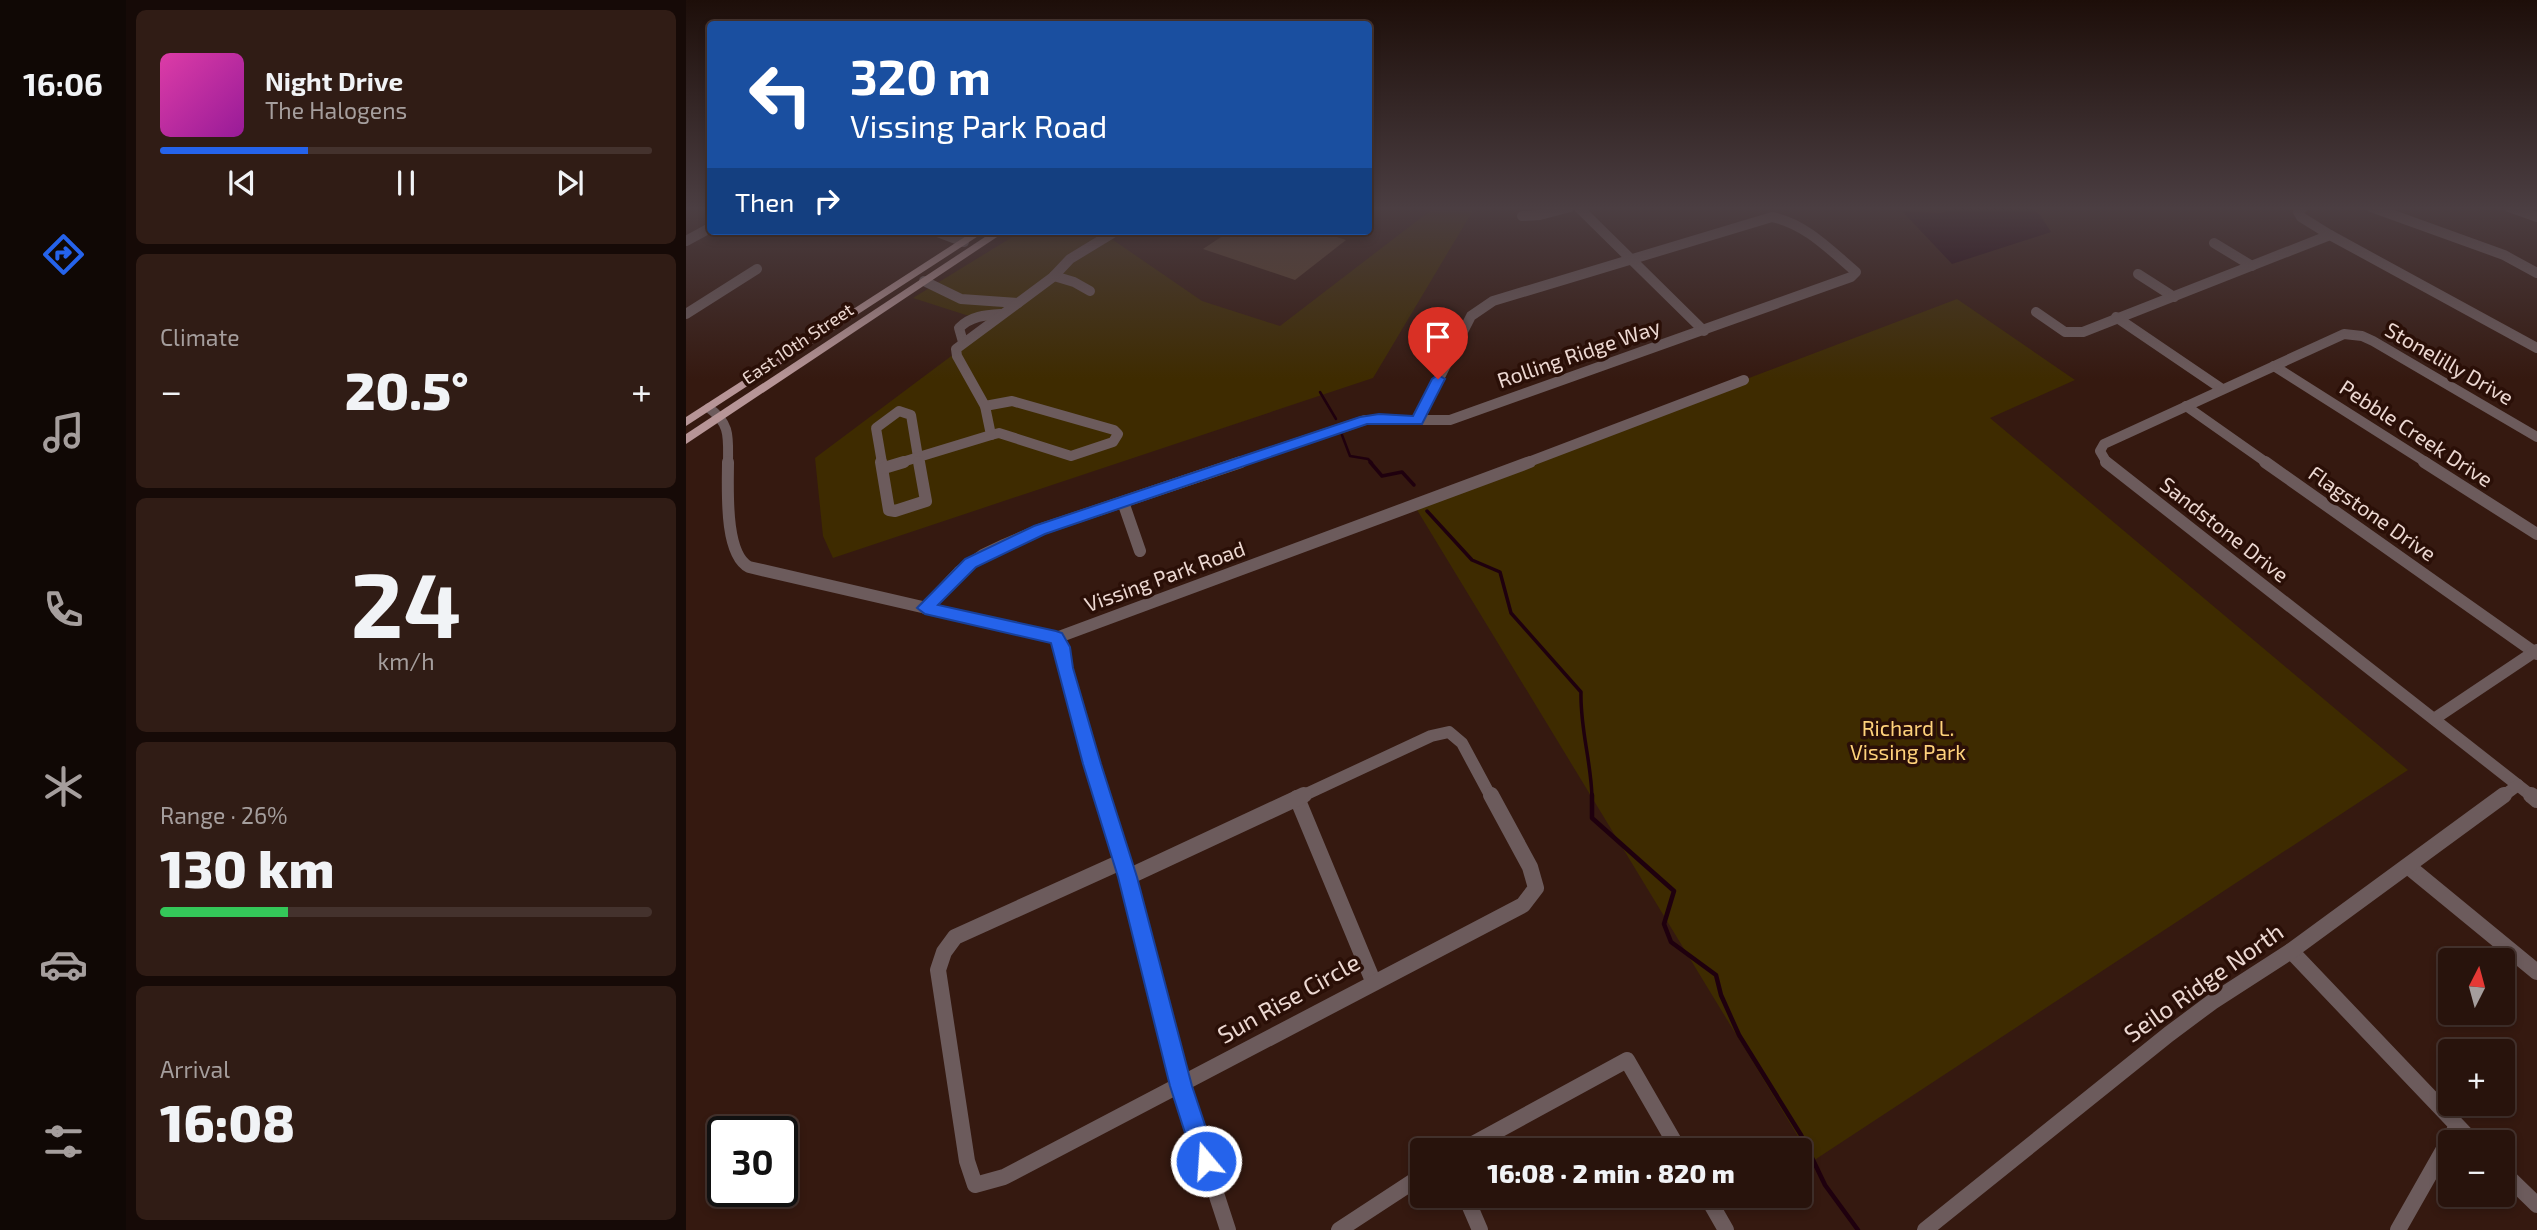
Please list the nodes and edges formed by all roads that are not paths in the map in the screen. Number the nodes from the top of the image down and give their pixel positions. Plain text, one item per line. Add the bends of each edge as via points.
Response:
1 (929, 264) edge
2 (950, 264) edge
3 (1065, 264) edge
4 (1613, 264) edge
5 (1636, 264) edge
6 (1847, 264) edge
7 (2249, 264) edge
8 (2256, 264) edge
9 (2384, 264) edge
10 (2520, 264) edge
11 (2252, 266) junction
12 (757, 269) dead end
13 (2537, 273) edge
14 (2138, 274) dead end
15 (1054, 276) junction
16 (924, 281) junction
17 (1090, 291) dead end
18 (2174, 296) junction
19 (1018, 303) junction
20 (2036, 312) dead end
21 (686, 314) edge
22 (1002, 314) junction
23 (2116, 317) junction
24 (1704, 331) junction
25 (2338, 336) joint
26 (963, 342) junction
27 (804, 345) junction
28 (2537, 348) edge
29 (819, 351) junction
30 (2274, 366) junction
31 (1744, 380) dead end
32 (2222, 389) junction
33 (985, 406) junction
34 (2186, 406) junction
35 (709, 408) junction
36 (722, 417) junction
37 (1417, 421) junction
38 (686, 422) edge
39 (991, 435) junction
40 (2537, 437) edge
41 (686, 440) edge
42 (918, 458) junction
43 (884, 468) junction
44 (1123, 502) junction
45 (2537, 534) edge
46 (1140, 551) dead end
47 (925, 608) junction
48 (1056, 638) junction
49 (2536, 652) edge
50 (2434, 719) junction
51 (2518, 785) junction
52 (1297, 798) junction
53 (2537, 800) edge
54 (2409, 867) junction
55 (1125, 869) junction
56 (2291, 951) junction
57 (2537, 972) edge
58 (1373, 981) junction
59 (1181, 1086) junction
60 (2457, 1126) junction
61 (2461, 1130) edge
62 (1484, 1138) edge
63 (1672, 1138) edge
64 (1410, 1184) edge
65 (2515, 1184) edge
66 (2537, 1205) edge
67 (1471, 1208) edge
68 (1713, 1208) edge
69 (1228, 1230) edge
70 (1339, 1230) edge
71 (1480, 1230) edge
72 (1726, 1230) edge
73 (1925, 1230) edge
74 (2398, 1230) edge

1 - 27 main road, East 10th Street
2 - 16 main road, East 10th Street
3 - 15 street
4 - 37 street via 1493,301 1471,316
5 - 24 street
6 - 24 street, Rolling Ridge Way via 1856,272 1850,277
7 - 11 street
8 - 11 street
9 - 28 street
10 - 13 street
11 - 18 street
12 - 21 street
14 - 18 street
15 - 17 street
15 - 19 street
16 - 19 street via 939,284 963,300
16 - 29 main road, East 10th Street
18 - 23 street
19 - 22 street
20 - 23 street via 2072,334
22 - 26 street
22 - 26 street via 964,321 958,328
23 - 32 street
24 - 37 street, Rolling Ridge Way via 1450,420
25 - 30 street, Sandstone Drive
25 - 40 street, Stonelilly Drive via 2352,334 2373,341
26 - 33 street via 956,349 957,356
27 - 29 street
27 - 35 main road, East 10th Street
29 - 36 main road, East 10th Street
30 - 32 street, Sandstone Drive
30 - 45 street, Pebble Creek Drive
31 - 48 street, Vissing Park Road
32 - 34 street, Sandstone Drive
33 - 39 street
33 - 39 street via 1012,401 1118,434 1113,442 1071,456 999,433
34 - 49 street, Flagstone Drive
34 - 50 street, Sandstone Drive via 2104,444 2102,457
35 - 36 street
35 - 38 main road, East 10th Street
36 - 41 main road, East 10th Street
36 - 47 street via 727,430 731,540 739,561 786,578
37 - 44 street, Rolling Ridge Way via 1365,420
39 - 42 street
42 - 43 street
42 - 43 street via 926,501 895,511 890,510
42 - 43 street via 911,415 899,411 876,428
44 - 46 street
44 - 47 street, Rolling Ridge Way via 1039,530 983,555 958,572
47 - 48 street
48 - 55 street
49 - 50 street
50 - 51 street, Sandstone Drive
51 - 53 street, Sandstone Drive
51 - 54 street, Seilo Ridge North
52 - 55 street, Sun Rise Circle
52 - 58 street
52 - 58 street, Sun Rise Circle via 1431,736 1449,732 1462,743 1530,867 1536,888 1523,905
54 - 56 street, Seilo Ridge North
54 - 57 street
55 - 59 street
55 - 59 street, Sun Rise Circle via 955,937 944,952 938,970 967,1161 975,1185 1004,1177
56 - 60 street
56 - 73 street, Seilo Ridge North via 2169,1034
58 - 59 street, Sun Rise Circle
59 - 69 street
60 - 61 street
60 - 74 street
62 - 63 street via 1627,1060
64 - 70 street
65 - 66 street
67 - 71 street
68 - 72 street

